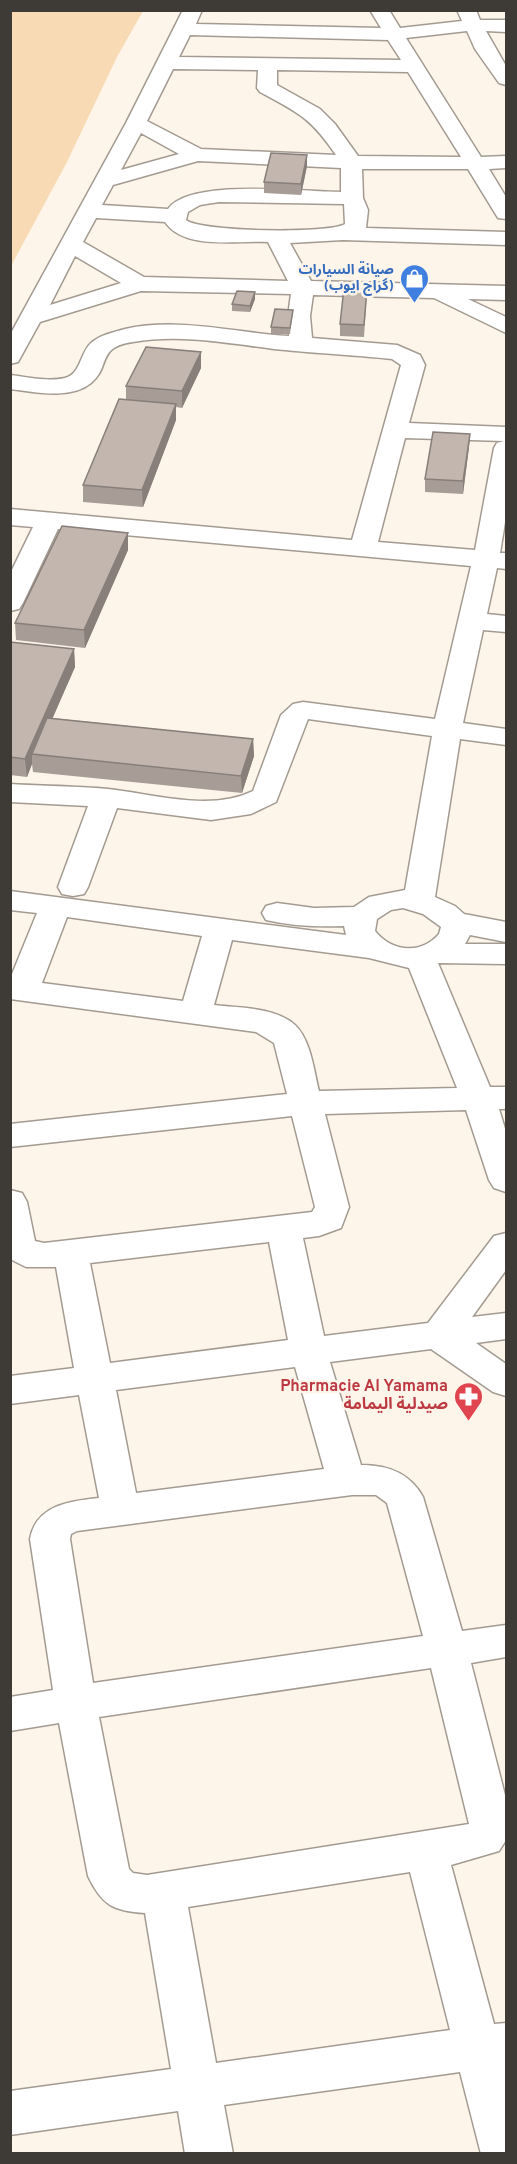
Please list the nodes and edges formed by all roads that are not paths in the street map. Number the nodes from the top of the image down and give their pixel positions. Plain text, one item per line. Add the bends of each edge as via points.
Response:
1 (379, 10) edge
2 (469, 18) edge
3 (188, 20) edge
4 (507, 26) edge
5 (395, 34) junction
6 (166, 63) junction
7 (268, 64) junction
8 (414, 66) junction
9 (507, 79) edge
10 (136, 123) junction
11 (197, 155) junction
12 (351, 162) junction
13 (507, 162) edge
14 (477, 165) junction
15 (104, 181) junction
16 (352, 198) junction
17 (88, 211) junction
18 (507, 213) edge
19 (176, 216) junction
20 (344, 234) junction
21 (275, 235) junction
22 (507, 239) edge
23 (71, 244) junction
24 (139, 284) junction
25 (303, 288) junction
26 (431, 290) junction
27 (507, 293) edge
28 (33, 316) junction
29 (507, 326) edge
30 (301, 344) junction
31 (10, 357) edge
32 (10, 382) edge
33 (395, 430) junction
34 (507, 434) edge
35 (507, 448) edge
36 (10, 517) edge
37 (49, 520) junction
38 (363, 548) junction
39 (496, 560) edge
40 (10, 603) edge
41 (470, 620) junction
42 (507, 624) edge
43 (447, 730) junction
44 (507, 737) edge
45 (10, 793) edge
46 (106, 798) junction
47 (10, 879) edge
48 (64, 897) junction
49 (10, 900) edge
50 (419, 900) junction
51 (362, 916) junction
52 (228, 918) junction
53 (453, 922) junction
54 (507, 932) edge
55 (373, 949) junction
56 (507, 954) edge
57 (427, 955) junction
58 (17, 989) edge
59 (196, 1012) junction
60 (493, 1099) edge
61 (308, 1103) junction
62 (10, 1136) edge
63 (507, 1180) edge
64 (10, 1202) edge
65 (284, 1229) junction
66 (507, 1245) edge
67 (71, 1255) junction
68 (507, 1326) edge
69 (438, 1336) junction
70 (309, 1352) junction
71 (93, 1377) junction
72 (507, 1382) edge
73 (10, 1390) edge
74 (347, 1481) junction
75 (120, 1509) junction
76 (507, 1641) edge
77 (447, 1650) junction
78 (76, 1703) junction
79 (10, 1714) edge
80 (426, 1851) junction
81 (163, 1892) junction
82 (493, 2046) edge
83 (196, 2086) junction
84 (10, 2113) edge
85 (209, 2154) edge
86 (505, 2154) edge

1 - 5 street
2 - 4 street
2 - 5 street
2 - 9 street
3 - 5 street
3 - 6 street
5 - 8 street
6 - 7 street
6 - 10 street
7 - 8 street
7 - 12 street via 267,88 313,113
8 - 14 street
10 - 11 street
10 - 15 street
11 - 12 street
11 - 15 street
12 - 14 street
12 - 16 street
13 - 14 street
14 - 18 street
15 - 17 street
16 - 19 street via 214,196 189,202
16 - 20 street via 357,210 356,227
17 - 19 street
17 - 23 street
19 - 21 street via 177,226 195,233
20 - 21 street
20 - 22 street
21 - 25 street
23 - 24 street
23 - 28 street
24 - 25 street
24 - 28 street
25 - 26 street
25 - 30 street
26 - 27 street
26 - 29 street
28 - 31 street
30 - 32 street via 204,333 131,335 96,351 88,371 72,382
30 - 33 street via 397,352 412,360
33 - 34 street
33 - 38 street
35 - 39 street
36 - 37 street
37 - 38 street
37 - 40 street
38 - 39 street
39 - 41 street
41 - 42 street
41 - 43 street
43 - 44 street
43 - 46 street via 303,710 295,714 266,796 253,804 212,811
43 - 50 street
45 - 46 street
46 - 48 street
47 - 48 street
48 - 49 street
48 - 52 street
48 - 58 street
50 - 51 street via 386,901
50 - 53 street via 446,912
51 - 52 street
51 - 55 street via 359,932
52 - 55 street
52 - 59 street
53 - 54 street
53 - 57 street via 452,939
55 - 57 street via 395,957
56 - 57 street
57 - 60 street
58 - 59 street
59 - 61 street via 263,1022 284,1033
60 - 61 street
60 - 63 street
61 - 62 street
61 - 65 street via 332,1207 329,1219 319,1224
64 - 67 street via 18,1245 26,1254
65 - 67 street
65 - 70 street
66 - 69 street
67 - 71 street
68 - 69 street
69 - 70 street
69 - 72 street
70 - 71 street
70 - 74 street
71 - 73 street
71 - 75 street
74 - 75 street
74 - 77 street via 393,1483 404,1497
75 - 78 street via 74,1516 51,1529
76 - 77 street
77 - 78 street
77 - 80 street via 492,1826 484,1839
78 - 79 street
78 - 81 street via 107,1868 114,1886 124,1893
80 - 81 street
80 - 82 street
81 - 83 street
82 - 83 street
82 - 86 street
83 - 84 street
83 - 85 street

